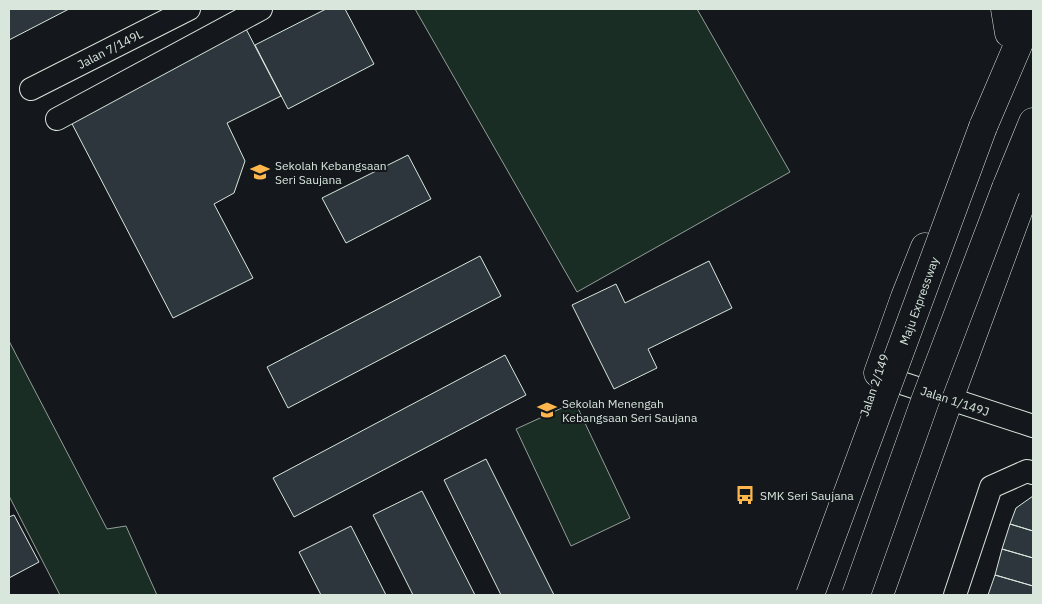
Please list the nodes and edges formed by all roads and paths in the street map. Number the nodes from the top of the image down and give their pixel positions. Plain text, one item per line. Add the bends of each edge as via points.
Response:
1 (188, 9) edge
2 (261, 9) edge
3 (1020, 9) edge
4 (1033, 10) edge
5 (1007, 21) edge
6 (31, 90) dead end
7 (57, 119) dead end
8 (1033, 122) edge
9 (1033, 171) edge
10 (877, 375) junction
11 (949, 399) junction
12 (1033, 426) edge
13 (1033, 473) edge
14 (797, 595) edge
15 (810, 595) edge
16 (856, 595) edge
17 (879, 595) edge
18 (955, 595) edge

1 - 6 street, Jalan 7/149L
2 - 7 street
3 - 5 main road, Jalan 2/149
4 - 15 main road, Maju Expressway, bridge via 983,127
5 - 10 main road, Jalan 2/149
8 - 16 main road, bridge via 929,392
9 - 11 main road
10 - 11 street, Jalan 1/149J
10 - 14 main road, Jalan 2/149
11 - 12 street, Jalan 1/149J
11 - 17 main road
13 - 18 street via 1027,471 991,487

